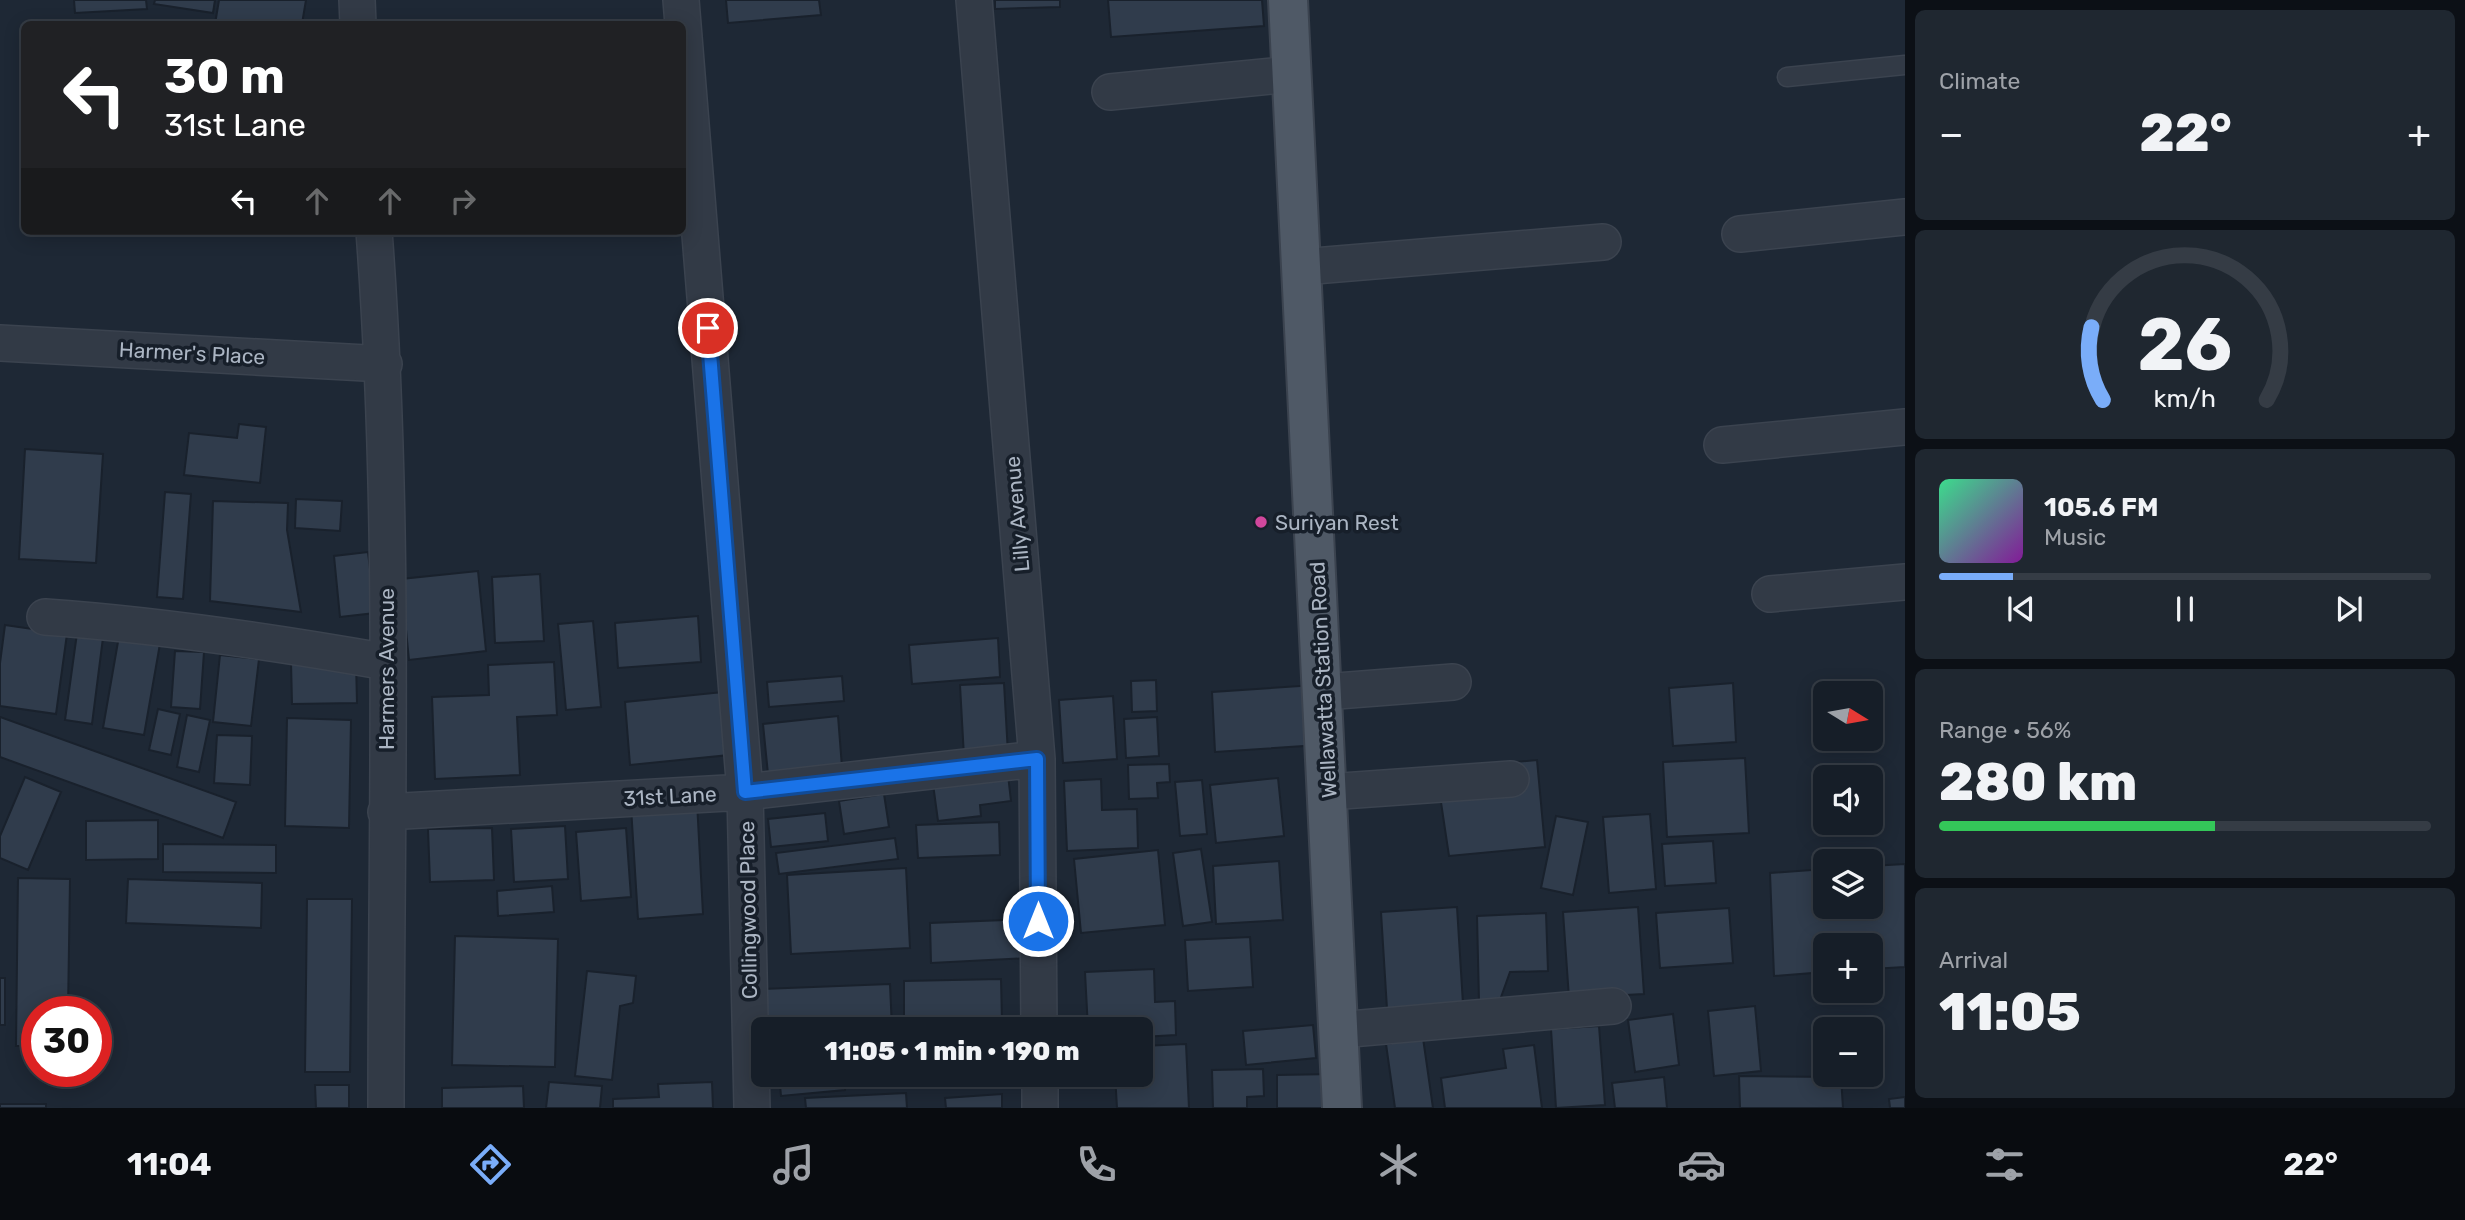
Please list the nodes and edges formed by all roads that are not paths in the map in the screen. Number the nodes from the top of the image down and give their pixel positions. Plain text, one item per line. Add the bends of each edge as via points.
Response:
1 (357, 0) edge
2 (681, 0) edge
3 (974, 0) edge
4 (1288, 0) edge
5 (358, 21) edge
6 (683, 21) edge
7 (686, 62) edge
8 (1905, 65) edge
9 (1292, 74) junction
10 (1787, 76) dead end
11 (1110, 92) dead end
12 (1905, 217) edge
13 (1740, 234) dead end
14 (374, 235) edge
15 (1603, 242) dead end
16 (1302, 267) junction
17 (0, 343) edge
18 (384, 364) junction
19 (1905, 428) edge
20 (1722, 445) dead end
21 (1905, 582) edge
22 (1770, 594) dead end
23 (45, 617) dead end
24 (387, 662) junction
25 (1453, 682) dead end
26 (1324, 692) junction
27 (1037, 759) junction
28 (1511, 779) dead end
29 (745, 792) junction
30 (1328, 792) junction
31 (386, 812) junction
32 (1613, 1006) dead end
33 (1039, 1017) edge
34 (1339, 1030) junction
35 (1040, 1087) edge
36 (386, 1108) edge
37 (752, 1108) edge
38 (1040, 1108) edge
39 (1342, 1108) edge

1 - 5 street
2 - 6 street, Collingwood Place
3 - 27 street, Lilly Avenue
4 - 9 main road, Wellawatta Station Road
7 - 29 street, Collingwood Place
8 - 10 lane
9 - 11 street
9 - 16 main road, Wellawatta Station Road
12 - 13 street
14 - 18 street, Harmers Avenue
15 - 16 street
16 - 26 main road, Wellawatta Station Road
17 - 18 street, Harmer's Place
18 - 24 street, Harmers Avenue
19 - 20 street
21 - 22 street
23 - 24 street via 238,636
24 - 31 street, Harmers Avenue
25 - 26 street
26 - 30 main road, Wellawatta Station Road
27 - 29 street, 31st Lane
27 - 33 street, Lilly Avenue
28 - 30 street
29 - 31 street, 31st Lane
29 - 37 street, Collingwood Place
30 - 34 main road, Wellawatta Station Road
31 - 36 street, Harmers Avenue
32 - 34 street
34 - 39 main road, Wellawatta Station Road
35 - 38 street

